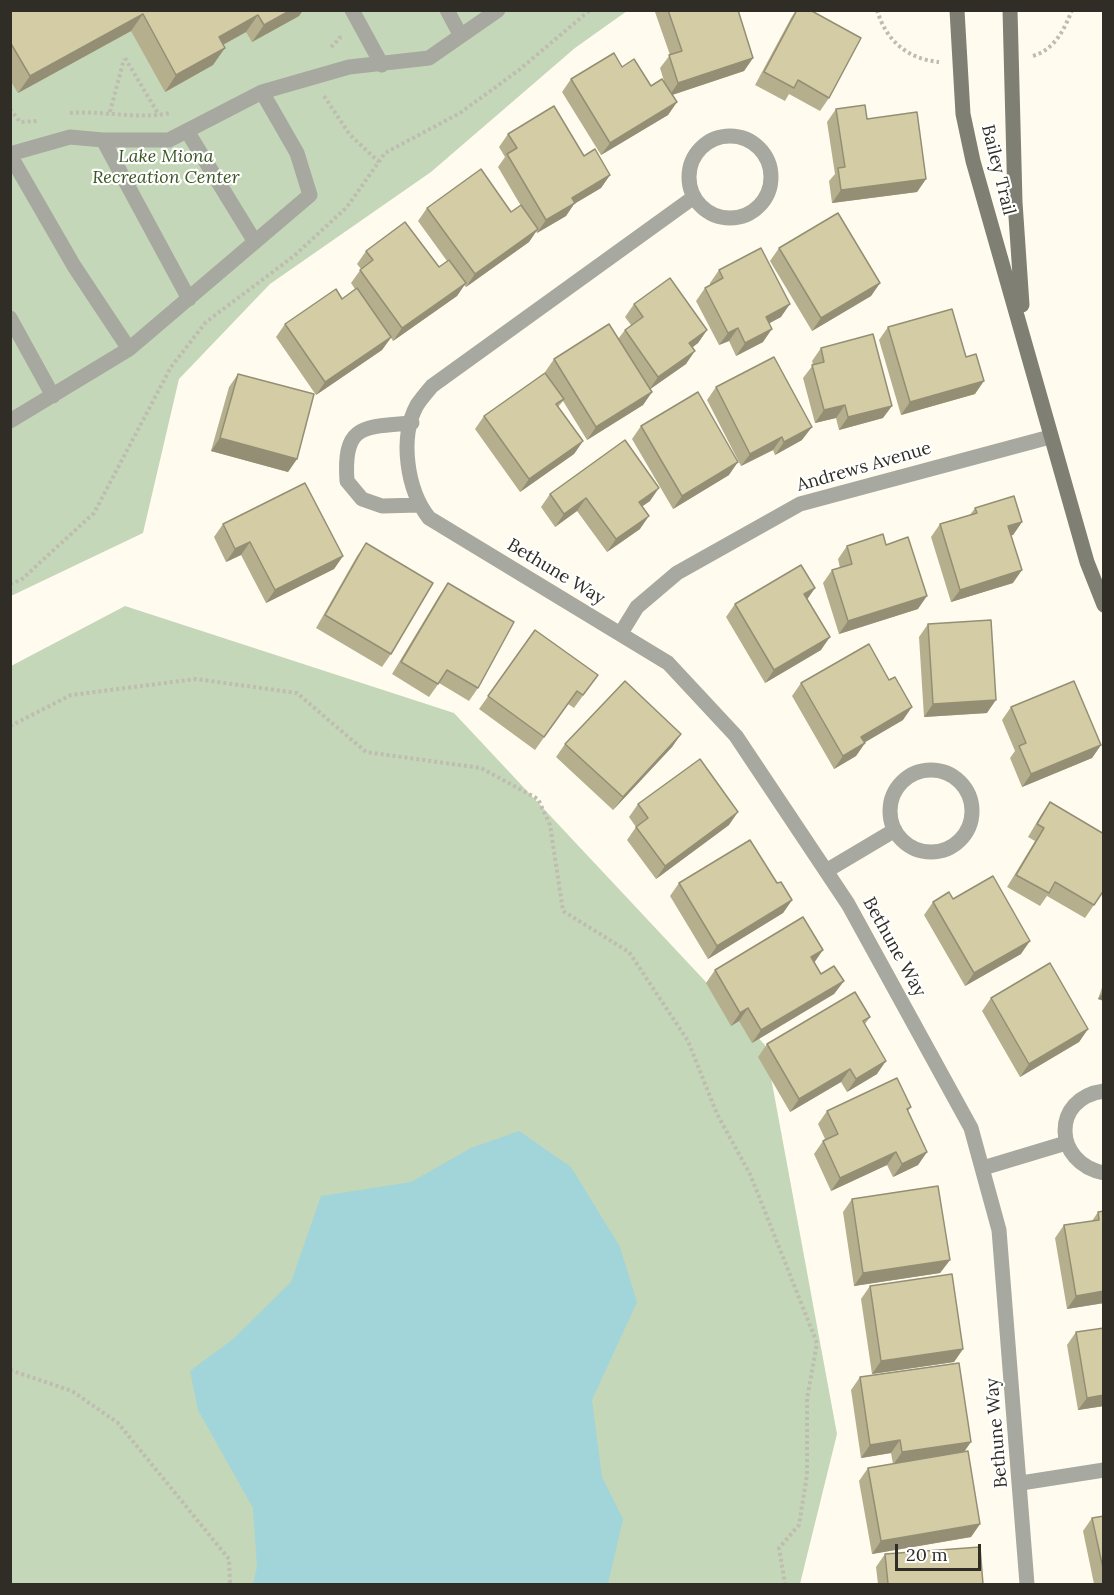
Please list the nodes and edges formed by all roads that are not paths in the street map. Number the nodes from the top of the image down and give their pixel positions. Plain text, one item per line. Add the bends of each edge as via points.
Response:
1 (352, 10) edge
2 (447, 10) edge
3 (498, 10) edge
4 (957, 10) edge
5 (1010, 10) edge
6 (461, 36) junction
7 (382, 65) junction
8 (262, 92) junction
9 (187, 131) junction
10 (103, 140) junction
11 (10, 154) edge
12 (694, 196) junction
13 (255, 242) junction
14 (189, 299) junction
15 (10, 318) edge
16 (1024, 335) junction
17 (129, 349) junction
18 (53, 396) junction
19 (10, 421) edge
20 (412, 423) junction
21 (1050, 436) junction
22 (418, 505) junction
23 (1104, 605) edge
24 (621, 633) junction
25 (895, 830) junction
26 (826, 871) junction
27 (1104, 1091) edge
28 (1066, 1143) junction
29 (982, 1168) junction
30 (1104, 1173) edge
31 (1104, 1470) edge
32 (1021, 1483) junction
33 (1027, 1584) edge

1 - 7 street
2 - 6 street
3 - 6 street
4 - 16 street, Bailey Trail via 963,114
5 - 16 street, Bailey Trail via 1015,202
6 - 7 street via 429,58
7 - 8 street via 349,67
8 - 9 street
8 - 13 street via 297,153 310,195
9 - 10 street via 168,140
9 - 13 street
10 - 11 street via 70,137
10 - 14 street
11 - 17 street via 74,266
12 - 12 street via 690,186 692,163 706,144 727,136 738,137 759,148 766,159 771,177 767,196 749,214 737,218 712,214
12 - 20 street via 432,386 417,406
13 - 14 street
14 - 17 street
15 - 18 street
16 - 21 street, Bailey Trail
17 - 18 street
18 - 19 street
20 - 22 street via 408,435 410,478
20 - 22 street via 369,427 355,435 346,448 347,481 362,499 382,506
21 - 23 street, Bailey Trail via 1087,562
21 - 24 street, Andrews Avenue via 800,504 677,573 636,607
22 - 24 street, Bethune Way via 429,518
24 - 26 street, Bethune Way via 668,663 736,736
25 - 25 street via 891,819 892,796 906,777 939,770 960,781 967,791 971,804 968,829 950,847 938,851 913,848
25 - 26 street
26 - 29 street, Bethune Way via 972,1128
27 - 28 street via 1085,1097 1070,1112
28 - 29 street
28 - 30 street via 1080,1164
29 - 32 street, Bethune Way via 999,1230
31 - 32 street
32 - 33 street, Bethune Way

